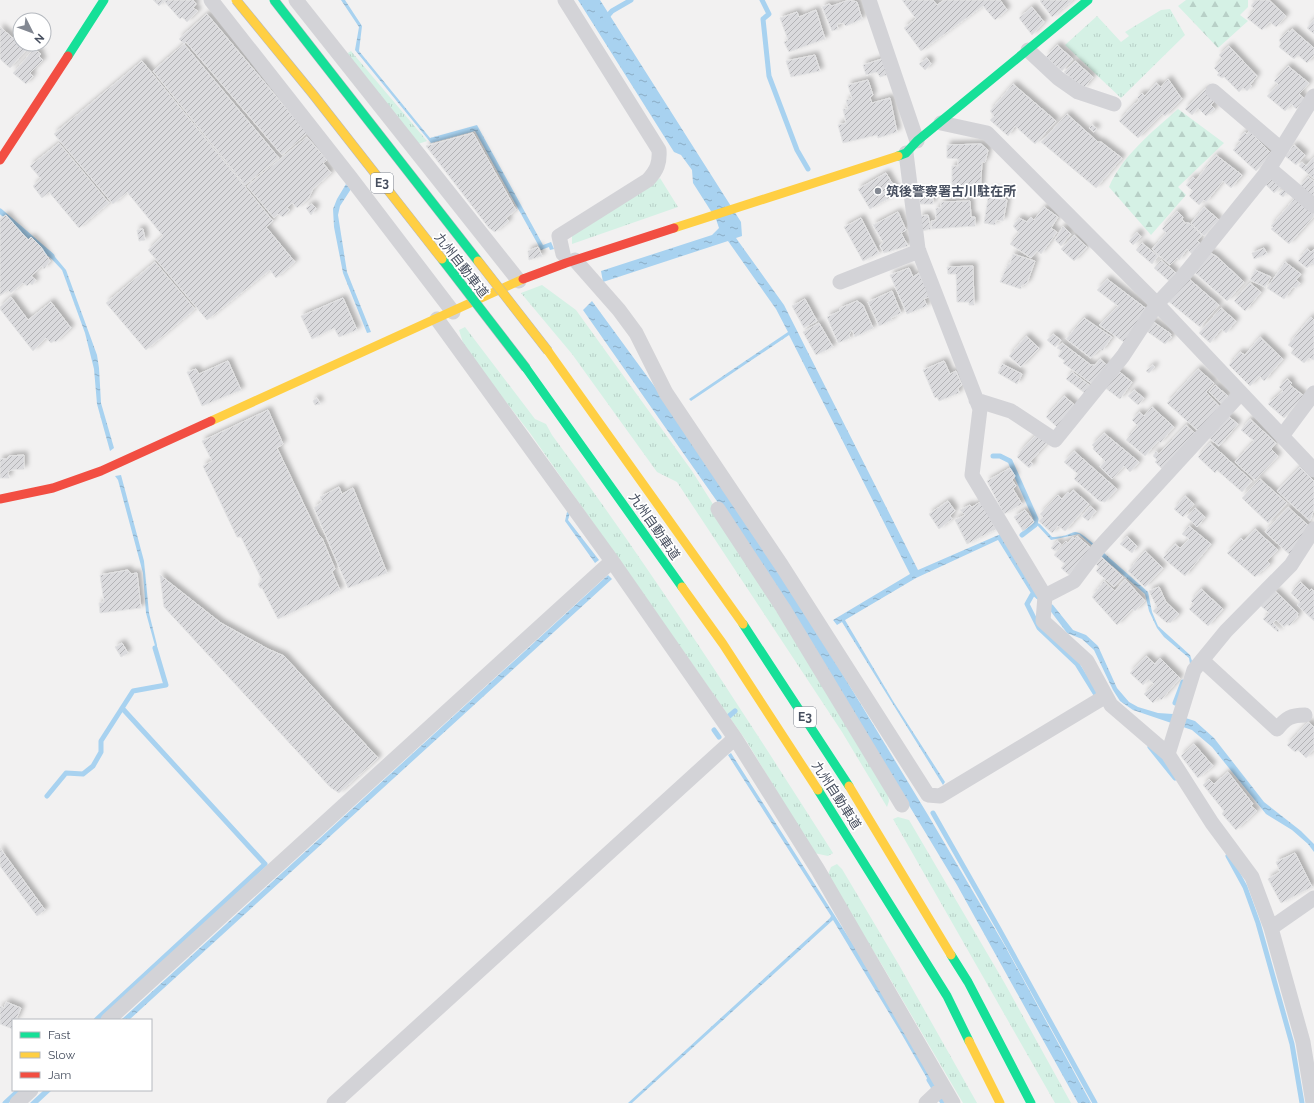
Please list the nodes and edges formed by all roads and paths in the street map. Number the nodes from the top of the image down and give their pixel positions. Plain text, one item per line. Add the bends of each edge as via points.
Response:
1 (104, 0) edge
2 (211, 0) edge
3 (236, 0) edge
4 (274, 0) edge
5 (296, 0) edge
6 (565, 0) edge
7 (869, 0) edge
8 (1088, 0) edge
9 (1028, 50) junction
10 (1213, 91) dead end
11 (1114, 104) dead end
12 (1312, 106) edge
13 (941, 123) junction
14 (917, 141) junction
15 (1281, 149) junction
16 (906, 153) junction
17 (0, 160) edge
18 (1269, 168) junction
19 (1314, 206) edge
20 (919, 251) junction
21 (569, 257) junction
22 (519, 281) junction
23 (840, 282) dead end
24 (1156, 304) junction
25 (453, 312) junction
26 (437, 319) junction
27 (1241, 393) junction
28 (1314, 393) edge
29 (976, 400) junction
30 (1282, 436) junction
31 (1314, 470) edge
32 (0, 498) edge
33 (718, 509) dead end
34 (1314, 529) edge
35 (612, 561) junction
36 (1045, 596) junction
37 (1202, 660) junction
38 (1106, 696) junction
39 (1305, 714) dead end
40 (735, 738) junction
41 (1168, 754) junction
42 (902, 805) dead end
43 (1314, 898) edge
44 (1271, 928) junction
45 (109, 1019) edge
46 (943, 1087) junction
47 (30, 1091) edge
48 (17, 1103) edge
49 (334, 1103) edge
50 (926, 1103) edge
51 (953, 1103) edge
52 (1000, 1103) edge
53 (1031, 1103) edge
54 (1313, 1103) edge

1 - 17 main road
2 - 25 street
3 - 52 main road, 九州自動車道 / E3, bridge via 526,368 723,644 837,819 947,996
4 - 53 main road, 九州自動車道 / E3, bridge via 548,351 747,629 860,803 968,982
5 - 22 street
6 - 21 street via 659,150 660,159 657,169 648,180 559,236
7 - 14 street
8 - 9 main road
9 - 11 street via 1058,78 1078,92
9 - 13 main road
10 - 15 street
12 - 15 street
13 - 14 main road
13 - 24 street via 987,133
14 - 16 main road
15 - 18 street
16 - 20 street
16 - 21 main road via 736,208
18 - 19 street
18 - 24 street via 1184,275
20 - 23 street
20 - 29 street
21 - 22 main road
21 - 38 street via 636,333 666,393 782,566 928,795 940,796
22 - 25 main road
24 - 27 street
24 - 29 street via 1123,356 1055,440 1011,411
25 - 26 main road
26 - 32 main road via 100,471 53,488
26 - 35 street
27 - 30 street
27 - 36 street via 1098,549 1074,581
28 - 30 street
29 - 36 street via 980,409 972,475
30 - 31 street
33 - 42 street via 795,628
34 - 37 street via 1291,565 1226,631
35 - 40 street
35 - 45 street
36 - 38 street via 1043,621 1087,661
37 - 39 street via 1277,729 1285,719
37 - 41 street via 1194,670
38 - 41 street via 1111,705
40 - 46 street via 818,870
40 - 49 street
41 - 44 street via 1212,823 1252,877
43 - 44 street
44 - 54 street via 1303,1042
46 - 50 street
46 - 51 street
47 - 48 street

